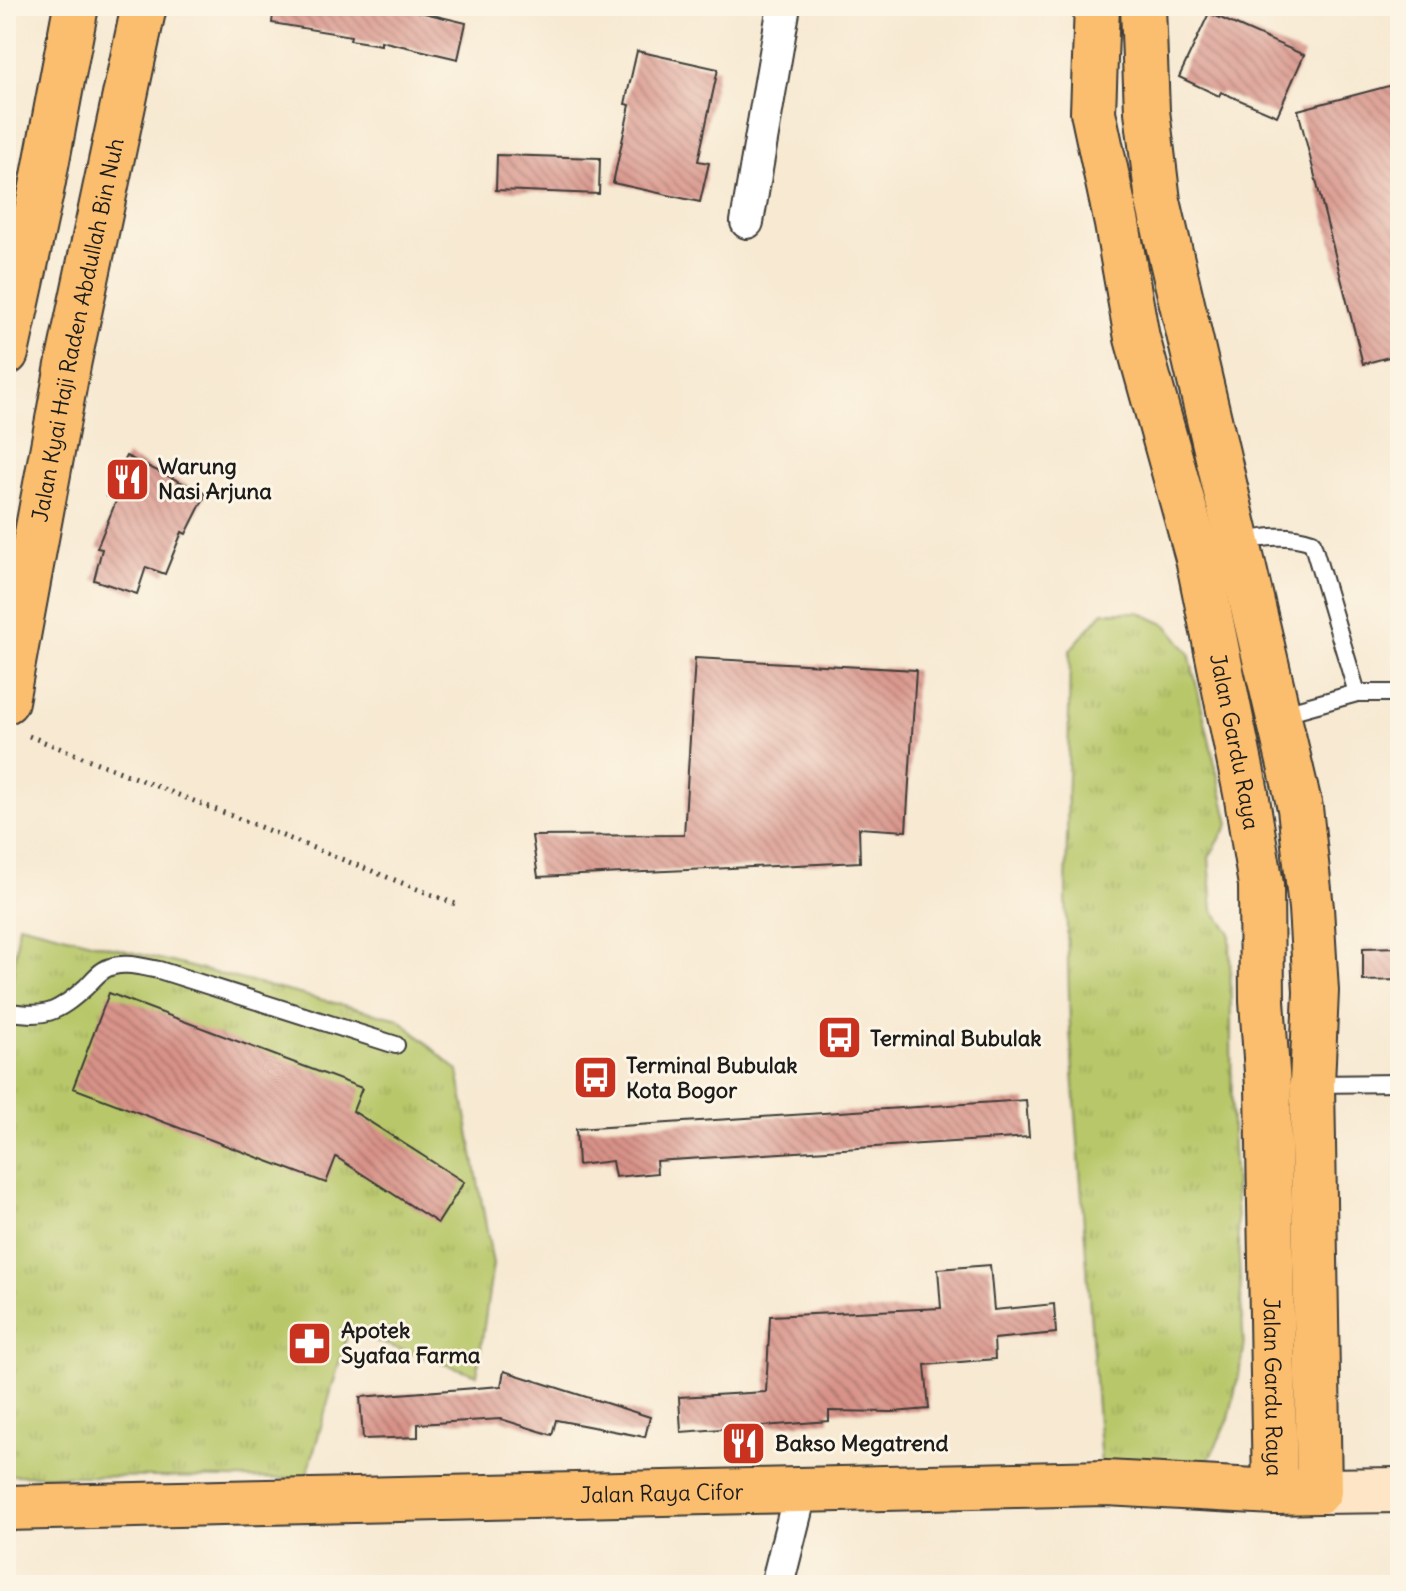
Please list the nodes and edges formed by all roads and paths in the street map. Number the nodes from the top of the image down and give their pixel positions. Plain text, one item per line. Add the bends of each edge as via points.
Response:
1 (76, 6) edge
2 (144, 6) edge
3 (784, 6) edge
4 (1097, 6) edge
5 (1143, 6) edge
6 (747, 222) dead end
7 (6, 353) edge
8 (1237, 542) junction
9 (1357, 693) junction
10 (1400, 693) edge
11 (1278, 715) junction
12 (13, 717) edge
13 (458, 905) dead end
14 (6, 1011) edge
15 (396, 1045) dead end
16 (1400, 1083) edge
17 (1290, 1085) junction
18 (801, 1490) junction
19 (1400, 1490) edge
20 (1319, 1491) junction
21 (1275, 1492) junction
22 (6, 1508) edge
23 (777, 1585) edge

1 - 7 highway
2 - 12 highway, Jalan Kyai Haji Raden Abdullah Bin Nuh via 69,360
3 - 6 street
4 - 17 highway, Jalan Gardu Raya via 1093,112 1137,338 1198,558 1246,793 1261,885 1262,1001
5 - 8 highway, Jalan Gardu Raya via 1147,111 1158,201
8 - 9 lane via 1295,536 1312,542
8 - 11 highway, Jalan Gardu Raya
9 - 10 lane
9 - 11 lane
11 - 17 highway, Jalan Gardu Raya via 1300,808 1316,991
12 - 13 path
14 - 15 lane via 35,1016 51,1012 105,969 127,964
16 - 17 lane
17 - 20 highway, Jalan Gardu Raya
17 - 21 highway, Jalan Gardu Raya
18 - 21 highway, Jalan Raya Cifor via 1106,1483
18 - 22 highway, Jalan Raya Cifor
18 - 23 street
19 - 20 street
20 - 21 highway, Jalan Raya Cifor

